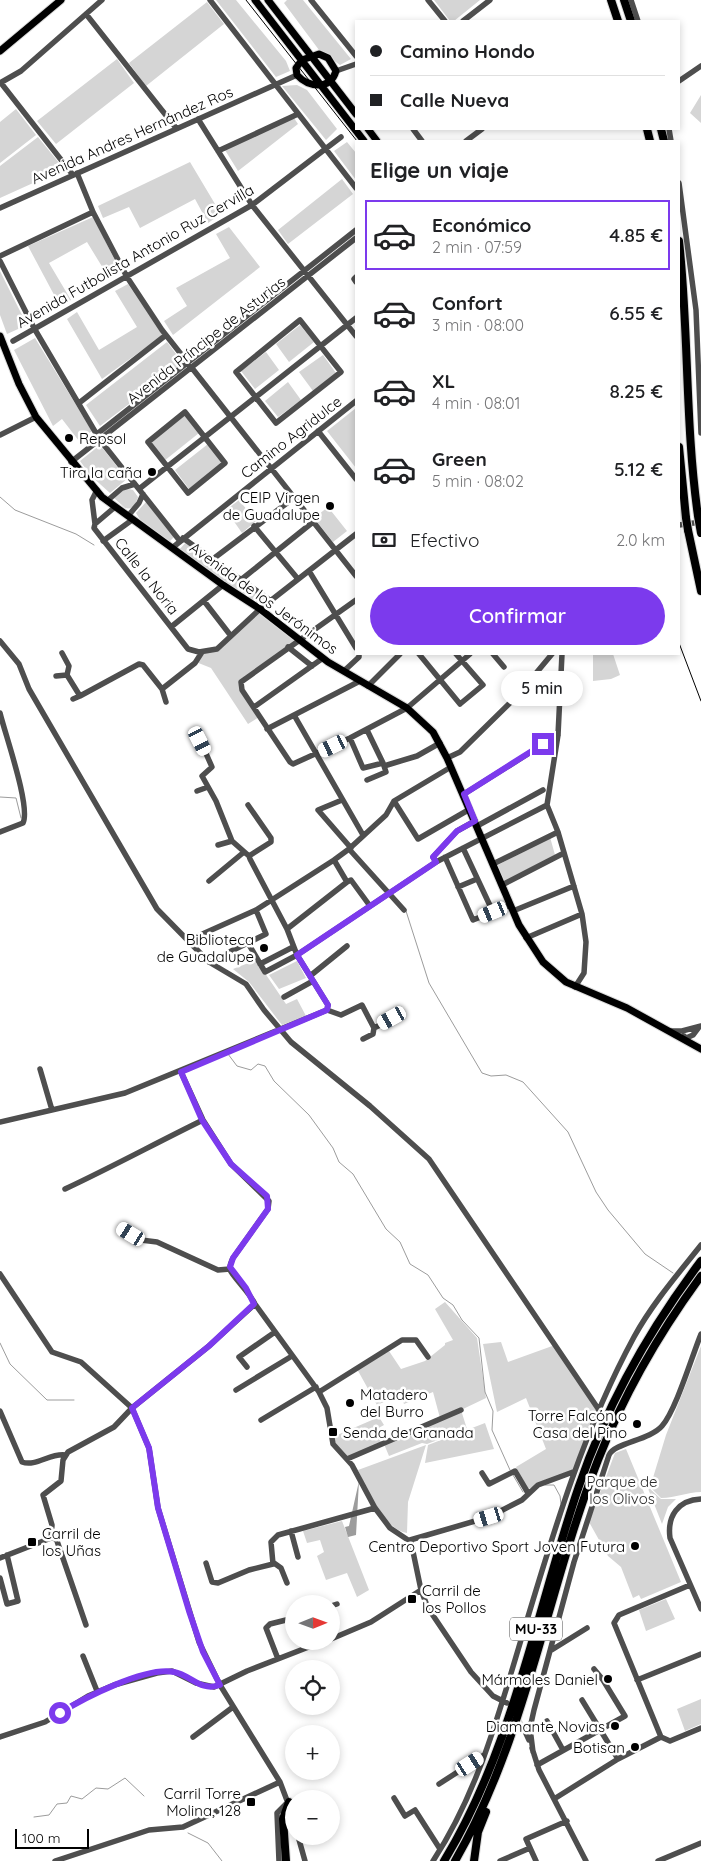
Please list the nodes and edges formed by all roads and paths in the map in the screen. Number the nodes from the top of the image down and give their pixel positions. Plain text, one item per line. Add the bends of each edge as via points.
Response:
1 (60, 0) edge
2 (102, 0) edge
3 (210, 0) edge
4 (255, 0) edge
5 (268, 0) edge
6 (311, 0) edge
7 (428, 0) edge
8 (490, 0) edge
9 (611, 0) edge
10 (624, 0) edge
11 (631, 0) edge
12 (86, 14) junction
13 (444, 20) edge
14 (464, 20) edge
15 (618, 20) edge
16 (631, 20) edge
17 (638, 20) edge
18 (0, 51) edge
19 (311, 55) junction
20 (355, 55) edge
21 (302, 60) junction
22 (355, 64) edge
23 (701, 66) edge
24 (336, 71) junction
25 (297, 75) junction
26 (330, 80) junction
27 (680, 80) edge
28 (0, 83) edge
29 (275, 84) junction
30 (322, 85) junction
31 (355, 113) edge
32 (298, 114) junction
33 (198, 118) junction
34 (176, 128) junction
35 (355, 129) edge
36 (481, 130) edge
37 (341, 137) dead end
38 (467, 140) edge
39 (325, 148) junction
40 (218, 151) junction
41 (75, 174) junction
42 (355, 187) edge
43 (680, 190) edge
44 (252, 205) junction
45 (0, 208) edge
46 (93, 212) junction
47 (355, 231) edge
48 (355, 239) edge
49 (680, 252) edge
50 (0, 256) edge
51 (0, 260) edge
52 (306, 274) junction
53 (127, 277) junction
54 (355, 319) edge
55 (348, 325) junction
56 (34, 328) junction
57 (166, 335) junction
58 (355, 335) edge
59 (0, 336) edge
60 (13, 341) dead end
61 (321, 346) junction
62 (189, 366) junction
63 (256, 397) junction
64 (355, 402) edge
65 (79, 403) junction
66 (36, 417) junction
67 (231, 417) junction
68 (318, 431) junction
69 (701, 433) edge
70 (0, 435) edge
71 (99, 437) junction
72 (206, 437) junction
73 (680, 457) edge
74 (71, 462) junction
75 (168, 467) junction
76 (272, 468) junction
77 (355, 478) edge
78 (139, 489) junction
79 (97, 490) junction
80 (295, 497) junction
81 (107, 501) junction
82 (115, 507) junction
83 (130, 518) junction
84 (700, 519) edge
85 (313, 522) junction
86 (95, 524) junction
87 (680, 525) edge
88 (254, 526) junction
89 (701, 533) edge
90 (355, 535) edge
91 (181, 539) junction
92 (103, 541) junction
93 (172, 548) junction
94 (336, 550) junction
95 (276, 552) junction
96 (213, 559) junction
97 (309, 572) junction
98 (355, 575) edge
99 (242, 579) junction
100 (298, 579) junction
101 (223, 585) junction
102 (701, 591) edge
103 (204, 601) junction
104 (271, 601) junction
105 (355, 601) edge
106 (260, 609) junction
107 (336, 615) junction
108 (171, 627) junction
109 (231, 636) junction
110 (301, 640) junction
111 (0, 641) edge
112 (355, 646) edge
113 (288, 647) junction
114 (202, 652) junction
115 (62, 653) dead end
116 (359, 655) edge
117 (399, 655) edge
118 (420, 655) edge
119 (457, 655) edge
120 (469, 655) edge
121 (494, 655) edge
122 (551, 655) edge
123 (562, 655) edge
124 (323, 658) junction
125 (462, 660) junction
126 (312, 666) junction
127 (504, 667) dead end
128 (539, 671) junction
129 (344, 672) junction
130 (67, 675) junction
131 (56, 676) dead end
132 (441, 679) junction
133 (360, 680) junction
134 (368, 686) junction
135 (162, 689) junction
136 (80, 696) junction
137 (73, 699) dead end
138 (514, 699) junction
139 (166, 702) dead end
140 (254, 707) junction
141 (407, 708) junction
142 (0, 714) edge
143 (294, 715) junction
144 (267, 728) junction
145 (367, 730) junction
146 (558, 735) junction
147 (350, 738) junction
148 (200, 740) dead end
149 (440, 743) junction
150 (316, 754) junction
151 (447, 758) junction
152 (384, 764) junction
153 (451, 767) junction
154 (367, 780) dead end
155 (208, 787) junction
156 (543, 790) dead end
157 (197, 791) dead end
158 (464, 794) junction
159 (342, 800) junction
160 (394, 801) junction
161 (248, 805) dead end
162 (547, 805) junction
163 (470, 809) junction
164 (476, 824) junction
165 (0, 832) edge
166 (558, 832) junction
167 (363, 835) junction
168 (481, 838) junction
169 (232, 841) junction
170 (218, 845) dead end
171 (463, 848) junction
172 (350, 849) junction
173 (564, 853) junction
174 (246, 854) junction
175 (445, 857) junction
176 (334, 860) junction
177 (436, 862) junction
178 (493, 864) junction
179 (478, 878) junction
180 (209, 881) dead end
181 (347, 882) junction
182 (502, 885) junction
183 (574, 886) junction
184 (458, 887) junction
185 (390, 893) junction
186 (272, 900) junction
187 (370, 906) junction
188 (511, 908) junction
189 (256, 910) junction
190 (404, 910) dead end
191 (493, 912) junction
192 (582, 914) junction
193 (286, 929) junction
194 (526, 938) junction
195 (188, 940) junction
196 (248, 943) junction
197 (346, 946) dead end
198 (293, 947) junction
199 (297, 955) junction
200 (209, 962) junction
201 (260, 964) junction
202 (311, 978) junction
203 (575, 987) junction
204 (284, 996) dead end
205 (327, 1010) junction
206 (394, 1018) dead end
207 (374, 1028) junction
208 (280, 1029) junction
209 (699, 1029) edge
210 (687, 1030) junction
211 (670, 1031) junction
212 (363, 1039) dead end
213 (684, 1039) junction
214 (700, 1049) edge
215 (40, 1069) dead end
216 (181, 1072) junction
217 (52, 1110) junction
218 (202, 1120) junction
219 (0, 1122) edge
220 (65, 1189) dead end
221 (122, 1229) dead end
222 (701, 1245) edge
223 (701, 1261) edge
224 (230, 1269) junction
225 (0, 1274) edge
226 (701, 1276) edge
227 (254, 1304) junction
228 (275, 1332) junction
229 (701, 1334) edge
230 (292, 1356) junction
231 (428, 1357) dead end
232 (247, 1367) dead end
233 (317, 1389) junction
234 (236, 1390) dead end
235 (132, 1408) junction
236 (461, 1410) dead end
237 (599, 1410) junction
238 (0, 1411) edge
239 (261, 1420) dead end
240 (65, 1455) junction
241 (347, 1459) junction
242 (573, 1472) junction
243 (482, 1473) dead end
244 (528, 1494) junction
245 (701, 1499) edge
246 (375, 1508) junction
247 (292, 1531) junction
248 (52, 1535) junction
249 (410, 1540) junction
250 (7, 1555) junction
251 (0, 1558) edge
252 (298, 1558) dead end
253 (274, 1562) junction
254 (206, 1563) dead end
255 (0, 1578) edge
256 (286, 1583) dead end
257 (690, 1585) junction
258 (421, 1590) junction
259 (701, 1609) edge
260 (285, 1620) edge
261 (86, 1625) dead end
262 (587, 1628) dead end
263 (340, 1635) edge
264 (301, 1650) edge
265 (550, 1651) junction
266 (701, 1654) edge
267 (83, 1656) dead end
268 (278, 1659) junction
269 (594, 1669) dead end
270 (637, 1680) junction
271 (220, 1685) junction
272 (97, 1691) junction
273 (582, 1700) dead end
274 (504, 1702) junction
275 (523, 1703) junction
276 (233, 1706) junction
277 (547, 1721) dead end
278 (531, 1724) junction
279 (701, 1728) edge
280 (600, 1729) junction
281 (0, 1737) edge
282 (193, 1737) dead end
283 (663, 1739) junction
284 (563, 1750) junction
285 (533, 1752) junction
286 (485, 1755) junction
287 (618, 1759) junction
288 (537, 1765) junction
289 (280, 1782) junction
290 (440, 1784) dead end
291 (285, 1793) edge
292 (394, 1798) dead end
293 (554, 1798) junction
294 (285, 1806) edge
295 (285, 1813) edge
296 (567, 1821) junction
297 (701, 1843) edge
298 (301, 1845) edge
299 (530, 1848) junction
300 (440, 1849) junction
301 (56, 1861) edge
302 (279, 1861) edge
303 (286, 1861) edge
304 (305, 1861) edge
305 (433, 1861) edge
306 (444, 1861) edge
307 (455, 1861) edge
308 (474, 1861) edge
309 (500, 1861) edge
310 (536, 1861) edge
311 (586, 1861) edge
312 (658, 1861) edge

1 - 18 main road
2 - 12 street
3 - 29 street
4 - 21 main road
5 - 19 main road
6 - 20 street
7 - 13 street
8 - 14 street
9 - 15 highway
10 - 16 highway
11 - 17 street
12 - 28 street via 21,71
12 - 34 street
19 - 21 main road
19 - 24 main road via 328,58
19 - 26 main road
21 - 25 main road via 296,68
21 - 30 main road
22 - 24 street
23 - 27 street
24 - 26 main road
25 - 29 street, Avenida Andres Hernández Ros
25 - 30 main road via 310,85
26 - 30 main road
26 - 31 main road
28 - 41 street
29 - 32 street
29 - 33 street, Avenida Andres Hernández Ros
30 - 35 main road
32 - 39 street
32 - 40 street
33 - 34 street, Avenida Andres Hernández Ros
33 - 40 street
34 - 41 street, Avenida Andres Hernández Ros
36 - 38 street
37 - 39 street, Avenida Futbolista Antonio Ruz Cervilla
39 - 42 street
39 - 44 street, Avenida Futbolista Antonio Ruz Cervilla
40 - 44 street
41 - 45 street, Avenida Andres Hernández Ros
41 - 46 street
43 - 69 street via 696,310
44 - 52 street
44 - 53 street, Avenida Futbolista Antonio Ruz Cervilla
46 - 50 street
46 - 53 street
47 - 52 street, Avenida Príncipe de Asturias
48 - 52 street, Avenida Príncipe de Asturias
49 - 84 highway via 693,472
51 - 56 street, Avenida de los Jerónimos
52 - 55 street
52 - 62 street, Avenida Príncipe de Asturias
53 - 56 street, Avenida Futbolista Antonio Ruz Cervilla
53 - 57 street
54 - 55 street
55 - 58 street
55 - 61 street
56 - 60 street, Avenida Futbolista Antonio Ruz Cervilla
56 - 65 street, Avenida de los Jerónimos
57 - 62 street
57 - 65 street
59 - 66 main road, Avenida de los Jerónimos
61 - 63 street
61 - 63 street via 340,372 276,423
61 - 63 street via 300,320 236,372
62 - 67 street
62 - 71 street, Avenida Príncipe de Asturias
63 - 67 street
64 - 68 street, Camino Agridulce
65 - 71 street, Avenida de los Jerónimos
66 - 70 street
66 - 74 main road, Avenida de los Jerónimos
67 - 72 street
67 - 76 street
68 - 76 street, Camino Agridulce
68 - 77 street
71 - 74 street, Avenida Príncipe de Asturias
71 - 78 street, Avenida de los Jerónimos
72 - 75 street
72 - 75 street via 185,412 148,442
72 - 75 street via 225,463 188,493
73 - 102 highway, bridge via 686,518
74 - 79 main road, Avenida de los Jerónimos
75 - 78 street
76 - 80 street
76 - 91 street, Camino Agridulce
78 - 81 street via 122,488
78 - 83 street via 139,503
78 - 91 street, Avenida de los Jerónimos
79 - 81 main road, Avenida de los Jerónimos
79 - 86 street, Calle la Noria via 92,500
80 - 85 street
80 - 88 street
81 - 82 main road, Avenida de los Jerónimos
82 - 83 main road, Avenida de los Jerónimos
82 - 86 street
83 - 92 street
83 - 93 main road, Avenida de los Jerónimos
84 - 87 street
84 - 89 highway, bridge
85 - 94 street
85 - 95 street
86 - 92 street, Calle la Noria via 94,528
88 - 95 street
88 - 96 street
90 - 94 street
91 - 93 street, Camino Agridulce
91 - 96 street, Avenida de los Jerónimos
92 - 108 street, Calle la Noria
93 - 101 main road, Avenida de los Jerónimos
94 - 97 street
94 - 98 street
95 - 99 street
95 - 100 street
96 - 99 street, Avenida de los Jerónimos
97 - 100 street
97 - 107 street
99 - 104 street, Avenida de los Jerónimos
100 - 104 street
101 - 103 street
101 - 106 main road, Avenida de los Jerónimos
103 - 108 street
103 - 109 street
104 - 106 street
105 - 107 street
106 - 109 street
106 - 110 main road, Avenida de los Jerónimos
107 - 110 street
107 - 112 street
108 - 114 street, Calle la Noria via 188,648
109 - 114 street via 217,649
110 - 113 street
110 - 124 main road, Avenida de los Jerónimos
111 - 195 street via 19,664 29,689 157,909
113 - 126 street
113 - 140 street via 241,682
114 - 135 street via 195,663
115 - 130 street via 69,666
116 - 129 street
117 - 134 street
118 - 132 street
119 - 125 street
120 - 125 street
121 - 127 street
122 - 128 street
123 - 146 street
124 - 126 street
124 - 129 main road, Avenida de los Jerónimos
125 - 132 street
125 - 132 street via 483,685 460,704
126 - 140 street
128 - 138 street
128 - 138 street via 547,680 526,696
129 - 133 main road, Avenida de los Jerónimos
130 - 131 street
130 - 136 street
132 - 141 street
133 - 134 main road, Avenida de los Jerónimos
133 - 143 street
134 - 141 main road, Avenida de los Jerónimos
135 - 136 street via 139,664
135 - 139 street
136 - 137 street
138 - 151 street via 460,752
140 - 144 street
141 - 145 street
141 - 149 main road, Avenida de los Jerónimos via 424,721
142 - 165 street via 18,780 24,821
143 - 144 street
143 - 150 street
144 - 150 street via 290,762 297,764
145 - 147 street
145 - 152 street
146 - 158 street
146 - 162 street
147 - 150 street
147 - 152 street via 363,768
148 - 155 street via 212,767 202,776
149 - 151 main road, Avenida de los Jerónimos
149 - 152 street via 417,756
150 - 159 street
151 - 153 main road, Avenida de los Jerónimos
152 - 154 street via 386,772
153 - 158 main road, Avenida de los Jerónimos
153 - 160 street
155 - 157 street
155 - 169 street
156 - 164 street
158 - 163 main road, Avenida de los Jerónimos
159 - 167 street
159 - 172 street via 318,810
160 - 163 street via 418,839
160 - 167 street via 386,815
161 - 174 street via 271,842
162 - 166 street
162 - 168 street
163 - 164 main road, Avenida de los Jerónimos
164 - 168 main road, Avenida de los Jerónimos
164 - 177 street via 457,831 433,857
166 - 173 street
166 - 178 street
167 - 172 street
168 - 171 street
168 - 178 main road, Avenida de los Jerónimos
169 - 170 street
169 - 174 street
171 - 175 street
171 - 179 street
172 - 176 street
172 - 185 street
173 - 182 street
173 - 183 street
174 - 180 street
174 - 186 street
175 - 177 street
175 - 184 street
176 - 181 street
176 - 186 street
177 - 185 street
178 - 182 main road, Avenida de los Jerónimos
179 - 184 street
179 - 191 street
181 - 187 street via 351,880
181 - 193 street
182 - 188 main road, Avenida de los Jerónimos
183 - 188 street
183 - 192 street
184 - 191 street via 473,920
185 - 187 street
185 - 190 street
186 - 189 street
186 - 193 street
187 - 199 street
188 - 191 street
188 - 194 main road, Avenida de los Jerónimos
189 - 195 street
189 - 196 street via 266,934
192 - 194 street
192 - 203 street via 586,942 584,973
193 - 198 street
194 - 203 main road, Avenida de los Jerónimos via 554,973
195 - 200 street
196 - 200 street
196 - 201 street
197 - 202 street
198 - 199 street
198 - 201 street
199 - 201 street via 265,972
199 - 202 street
200 - 208 street via 246,984
202 - 204 street
202 - 205 street via 328,1005
203 - 211 main road, Avenida de los Jerónimos via 627,1008
205 - 207 street via 341,1015 362,1005
205 - 208 street
206 - 207 street
207 - 212 street via 372,1034
208 - 216 street
208 - 237 street via 291,1042 429,1159
209 - 210 street
209 - 213 street
209 - 214 street via 696,1042
210 - 211 street
210 - 213 street
211 - 213 main road, Avenida de los Jerónimos
213 - 214 main road, Avenida de los Jerónimos
215 - 217 street
216 - 217 street via 125,1093
216 - 218 street
217 - 219 street
218 - 220 street
218 - 224 street via 231,1164 269,1201 268,1209 233,1258
221 - 224 street via 140,1240 157,1242 218,1270
222 - 237 street via 635,1336
223 - 306 highway, MU-33 via 639,1352 597,1438 564,1531 502,1736 474,1805
224 - 227 street
225 - 235 street via 52,1352 81,1362
226 - 275 highway, MU-33 via 651,1350 606,1441 579,1513
227 - 228 street
227 - 235 street via 209,1346
228 - 230 street
228 - 232 street via 239,1357
229 - 265 street via 664,1423 649,1436 610,1452 574,1562
230 - 233 street
230 - 234 street
231 - 233 street via 416,1340 402,1340
233 - 239 street
233 - 241 street via 327,1408 333,1444
235 - 240 street via 110,1430
235 - 271 street via 149,1448 158,1508 189,1611 203,1652
236 - 241 street
237 - 242 street
238 - 240 street via 22,1462 29,1464
240 - 248 street via 61,1481 43,1495
241 - 246 street
242 - 244 street via 538,1486
242 - 274 street
243 - 244 street via 489,1484 515,1471
244 - 249 street via 489,1517
245 - 257 street via 680,1506 673,1513 669,1526 670,1538
246 - 247 street
246 - 249 street via 390,1528
247 - 252 street
247 - 253 street via 272,1540
248 - 250 street
248 - 261 street
249 - 258 street
250 - 251 street
250 - 255 street via 18,1601 7,1604
253 - 254 street via 216,1584 212,1582
253 - 256 street via 281,1568
257 - 259 street
257 - 270 street via 615,1619
258 - 263 street via 370,1622
258 - 274 street via 428,1608 464,1663 489,1692
260 - 268 street via 266,1628
262 - 265 street
264 - 268 street
265 - 278 street
266 - 270 street
267 - 272 street
268 - 271 street
269 - 280 street via 625,1716
270 - 283 street
271 - 272 street via 205,1687 179,1673 165,1671
271 - 276 street
272 - 281 street via 49,1720
273 - 280 street
274 - 286 street
275 - 307 highway, MU-33 via 492,1786
275 - 308 highway via 512,1746 478,1832
276 - 282 street
276 - 289 street
277 - 284 street
278 - 285 street
278 - 285 street via 524,1729
279 - 283 street via 670,1741
280 - 284 street
280 - 287 street
283 - 287 street
284 - 288 street
285 - 288 street
286 - 290 street
286 - 300 street via 458,1820
287 - 293 street
288 - 293 street
289 - 291 street
289 - 301 street via 182,1827 149,1830
292 - 300 street via 405,1816 415,1810
293 - 296 street
294 - 302 street via 277,1813
295 - 303 highway
296 - 299 street via 526,1839
296 - 311 street
297 - 312 street
298 - 304 street
299 - 309 street
299 - 310 street
300 - 305 street

